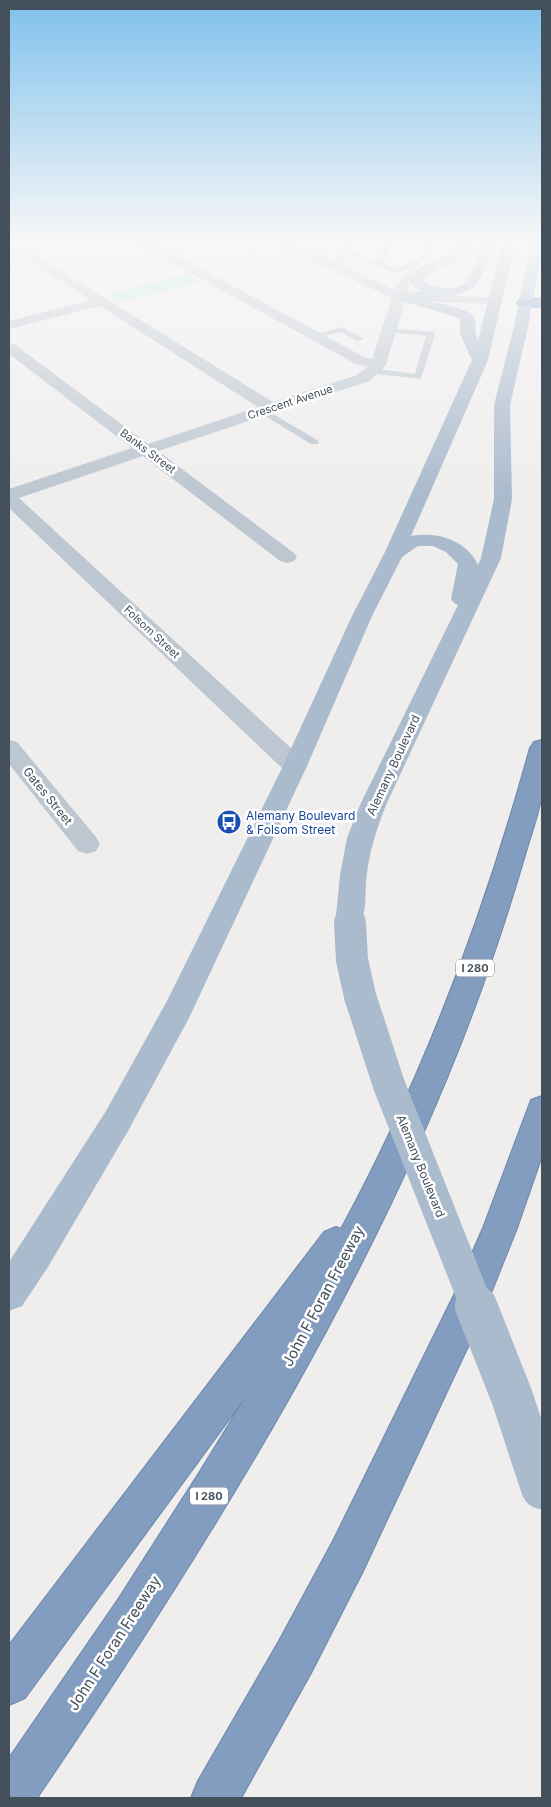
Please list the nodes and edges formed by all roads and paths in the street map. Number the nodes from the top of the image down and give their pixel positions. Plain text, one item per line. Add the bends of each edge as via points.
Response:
1 (134, 323) edge
2 (293, 323) edge
3 (392, 323) edge
4 (467, 323) edge
5 (499, 323) edge
6 (509, 323) edge
7 (388, 330) junction
8 (316, 336) junction
9 (360, 339) dead end
10 (9, 347) edge
11 (480, 360) junction
12 (374, 368) junction
13 (267, 409) junction
14 (314, 442) dead end
15 (146, 450) junction
16 (9, 497) edge
17 (394, 554) junction
18 (287, 557) dead end
19 (454, 638) junction
20 (9, 748) edge
21 (542, 748) edge
22 (295, 766) junction
23 (87, 844) dead end
24 (540, 1122) edge
25 (385, 1179) junction
26 (9, 1293) edge
27 (542, 1488) edge
28 (295, 1658) junction
29 (9, 1682) edge
30 (9, 1798) edge
31 (215, 1798) edge
32 (228, 1798) edge

1 - 13 street
2 - 8 street
3 - 7 street
4 - 11 main road via 467,334
5 - 11 main road, Alemany Boulevard
6 - 19 main road, Alemany Boulevard via 503,499 499,528 491,558
7 - 12 street
7 - 12 lane via 431,334 418,377
8 - 9 lane via 342,328
8 - 12 street
10 - 15 street, Banks Street
11 - 17 main road, Alemany Boulevard
12 - 13 street, Crescent Avenue via 363,378
13 - 14 lane
13 - 15 street, Crescent Avenue
15 - 16 street, Crescent Avenue
15 - 18 street, Banks Street
16 - 22 street, Folsom Street
17 - 19 main road via 400,547 423,539 453,546 463,554 468,564
17 - 22 main road, Alemany Boulevard via 362,616
19 - 27 main road, Alemany Boulevard, bridge via 360,838 350,916 352,960 389,1085 512,1397
20 - 23 street, Gates Street
21 - 25 highway, John F Foran Freeway / I 280 via 483,947 442,1054
22 - 26 main road, Alemany Boulevard via 178,1009 116,1121
24 - 28 highway via 466,1310 348,1556
25 - 29 highway
25 - 30 highway, John F Foran Freeway / I 280 via 303,1334 208,1498 139,1607
28 - 31 highway
28 - 32 highway

